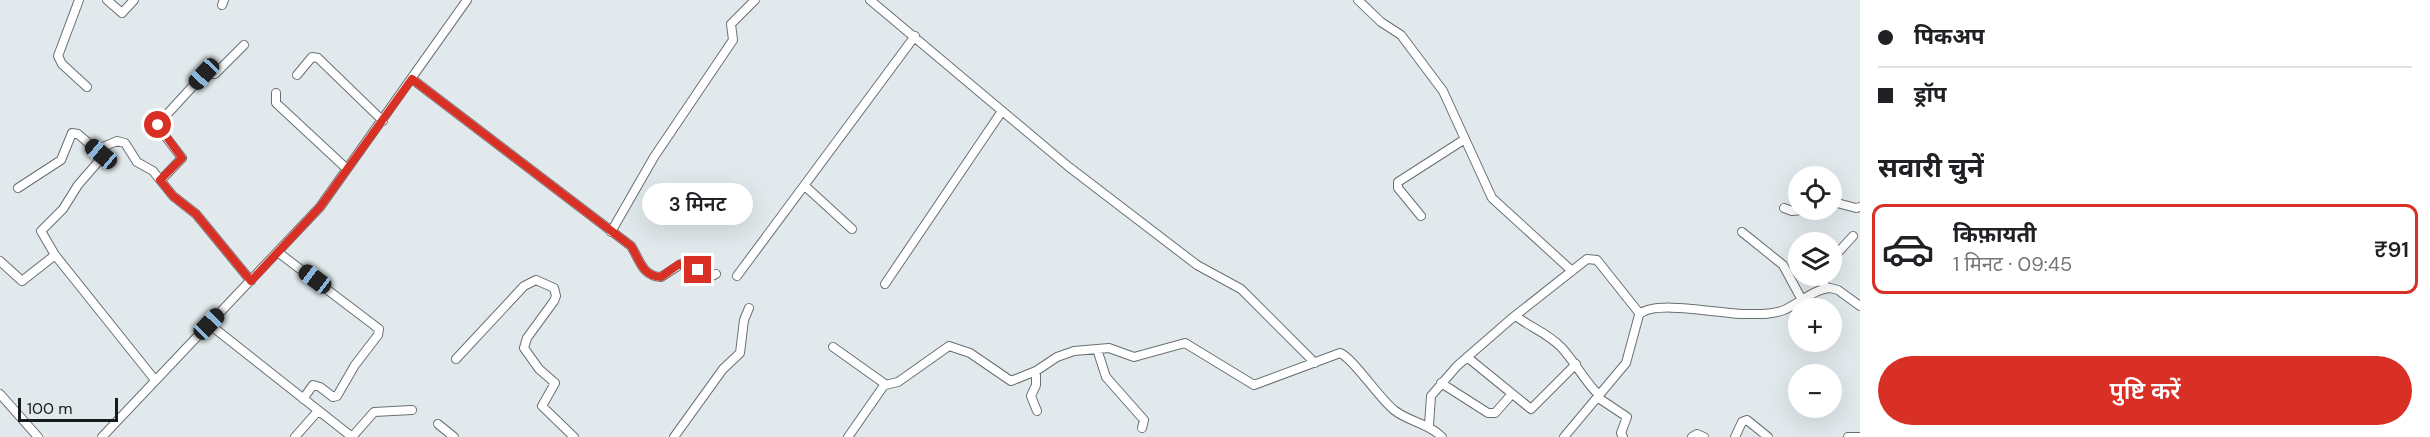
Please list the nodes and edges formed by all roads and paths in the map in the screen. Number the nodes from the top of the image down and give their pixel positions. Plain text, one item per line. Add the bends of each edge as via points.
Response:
1 (79, 0) edge
2 (107, 0) edge
3 (134, 0) edge
4 (467, 0) edge
5 (755, 0) edge
6 (870, 0) edge
7 (1358, 0) edge
8 (915, 36) junction
9 (244, 45) dead end
10 (297, 75) dead end
11 (412, 79) junction
12 (87, 87) dead end
13 (276, 93) dead end
14 (1002, 111) junction
15 (383, 121) junction
16 (1465, 139) junction
17 (101, 154) junction
18 (347, 169) junction
19 (160, 180) junction
20 (805, 186) junction
21 (18, 188) dead end
22 (1842, 204) edge
23 (1860, 207) edge
24 (1784, 208) dead end
25 (1788, 210) edge
26 (1421, 216) dead end
27 (852, 229) dead end
28 (611, 232) junction
29 (1742, 232) dead end
30 (1853, 237) dead end
31 (1842, 249) edge
32 (279, 253) junction
33 (55, 255) junction
34 (0, 261) edge
35 (1572, 272) junction
36 (716, 274) dead end
37 (737, 276) dead end
38 (251, 281) junction
39 (885, 284) dead end
40 (1827, 288) joint
41 (1801, 298) edge
42 (1806, 298) edge
43 (1788, 306) edge
44 (1860, 306) edge
45 (749, 308) dead end
46 (1640, 314) junction
47 (1516, 316) junction
48 (209, 324) junction
49 (833, 347) dead end
50 (1096, 349) junction
51 (1467, 357) junction
52 (456, 359) dead end
53 (1315, 363) junction
54 (1576, 364) junction
55 (1036, 371) junction
56 (155, 380) junction
57 (1442, 383) junction
58 (885, 385) junction
59 (0, 394) edge
60 (1511, 395) junction
61 (1598, 396) junction
62 (303, 399) junction
63 (412, 410) dead end
64 (318, 411) junction
65 (1037, 411) dead end
66 (438, 424) dead end
67 (1429, 425) junction
68 (1142, 428) dead end
69 (108, 430) junction
70 (38, 437) edge
71 (102, 437) edge
72 (115, 437) edge
73 (295, 437) edge
74 (352, 437) edge
75 (454, 437) edge
76 (574, 437) edge
77 (674, 437) edge
78 (848, 437) edge
79 (1442, 437) edge
80 (1564, 437) edge
81 (1623, 437) edge
82 (1692, 437) edge
83 (1704, 437) edge
84 (1735, 437) edge
85 (1768, 437) edge
86 (1848, 437) edge
87 (1859, 437) edge

1 - 12 street via 58,56
2 - 3 street via 122,13
4 - 11 street
5 - 28 street via 731,24 733,40 654,158
6 - 8 street
7 - 16 street via 1410,45 1443,91
8 - 14 street
8 - 20 street
9 - 19 street via 215,74 204,74 159,123 182,158
10 - 15 street via 309,60 318,58
11 - 15 street
11 - 28 street
13 - 18 street via 276,103
14 - 39 street
14 - 53 street via 1197,266 1240,289
15 - 18 street
16 - 26 street via 1398,182 1398,188
16 - 35 street via 1492,198
17 - 19 street via 104,147 123,142 135,160
17 - 21 street via 72,133 61,160
17 - 33 street via 63,209 42,228 41,233
18 - 32 street
19 - 38 street via 196,214
20 - 27 street
20 - 37 street
22 - 23 street
24 - 25 street
28 - 36 street via 631,246 639,265 655,276 661,277 679,264 710,277
29 - 41 street via 1783,265
30 - 31 street
32 - 38 street
32 - 62 street via 379,331 337,396 313,385
33 - 34 street via 20,281
33 - 56 street
35 - 46 street via 1587,259 1595,259
35 - 47 street
38 - 48 street
40 - 42 street
40 - 44 street via 1838,290
43 - 46 street via 1772,313 1664,308
45 - 77 street via 740,353 723,369
46 - 61 street via 1626,363
47 - 51 street
47 - 54 street via 1528,326 1538,328
48 - 56 street
48 - 62 street
49 - 58 street
50 - 53 street via 1113,349 1134,357 1185,343 1254,385
50 - 55 street via 1062,355
50 - 68 street via 1106,377 1144,420
51 - 57 street
51 - 60 street
52 - 76 street via 524,286 536,280 554,288 554,301 524,348 555,383 542,406
53 - 67 street via 1337,352 1344,354 1394,410
54 - 60 street via 1533,409
54 - 61 street
55 - 58 street via 1015,381 1008,380 970,353 949,346 898,382
55 - 65 street via 1031,396
56 - 69 street
57 - 60 street via 1488,413 1495,413
57 - 67 street via 1429,405
58 - 78 street
59 - 70 street
61 - 80 street
61 - 81 street via 1627,417
62 - 64 street
63 - 74 street via 374,412
64 - 73 street
64 - 74 street
66 - 75 street
67 - 79 street
69 - 71 street
69 - 72 street
82 - 83 street
84 - 85 street via 1747,420
86 - 87 street

